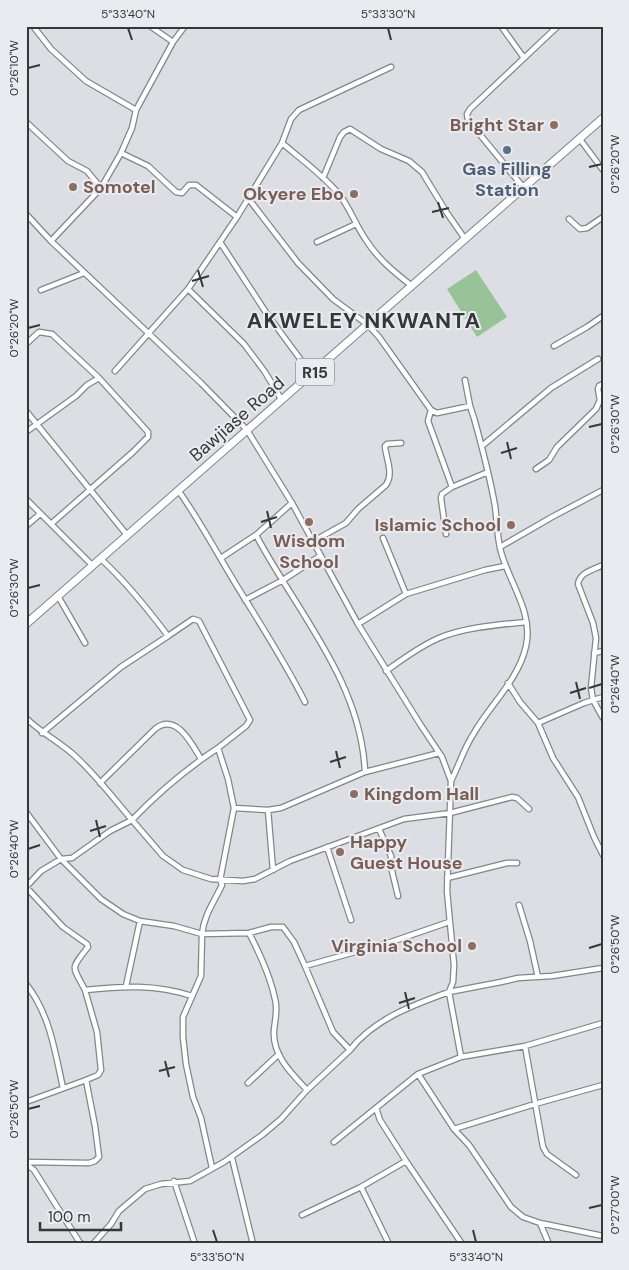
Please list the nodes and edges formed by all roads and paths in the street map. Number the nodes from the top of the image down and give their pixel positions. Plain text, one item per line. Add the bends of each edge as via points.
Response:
1 (33, 26) edge
2 (150, 26) edge
3 (185, 26) edge
4 (501, 26) edge
5 (558, 26) edge
6 (173, 42) junction
7 (524, 58) junction
8 (391, 67) dead end
9 (136, 110) junction
10 (603, 118) edge
11 (26, 122) edge
12 (579, 138) junction
13 (282, 143) junction
14 (121, 153) junction
15 (603, 170) edge
16 (323, 178) junction
17 (523, 187) junction
18 (101, 188) junction
19 (248, 198) junction
20 (26, 214) edge
21 (237, 216) junction
22 (603, 217) edge
23 (569, 219) dead end
24 (356, 224) junction
25 (465, 239) junction
26 (51, 241) junction
27 (220, 242) junction
28 (317, 242) dead end
29 (84, 273) junction
30 (412, 286) junction
31 (188, 289) junction
32 (41, 290) dead end
33 (603, 316) edge
34 (368, 325) junction
35 (147, 333) junction
36 (26, 344) edge
37 (554, 346) dead end
38 (598, 359) dead end
39 (114, 371) dead end
40 (312, 375) junction
41 (99, 378) junction
42 (465, 380) dead end
43 (603, 384) edge
44 (281, 399) junction
45 (470, 406) junction
46 (431, 410) junction
47 (26, 411) edge
48 (37, 423) junction
49 (247, 430) junction
50 (26, 432) edge
51 (400, 443) dead end
52 (482, 446) junction
53 (536, 470) dead end
54 (488, 472) junction
55 (452, 487) junction
56 (89, 490) junction
57 (178, 490) junction
58 (603, 490) edge
59 (26, 498) edge
60 (292, 503) junction
61 (40, 514) junction
62 (50, 524) junction
63 (26, 526) edge
64 (256, 534) junction
65 (446, 534) dead end
66 (127, 535) junction
67 (383, 538) dead end
68 (312, 542) junction
69 (500, 547) junction
70 (320, 556) junction
71 (221, 558) junction
72 (101, 559) junction
73 (603, 565) edge
74 (93, 566) junction
75 (505, 566) junction
76 (282, 580) junction
77 (406, 594) junction
78 (58, 596) junction
79 (245, 600) junction
80 (526, 622) junction
81 (26, 624) edge
82 (358, 624) junction
83 (168, 636) junction
84 (85, 643) dead end
85 (603, 651) edge
86 (594, 653) junction
87 (386, 671) junction
88 (508, 683) junction
89 (603, 697) edge
90 (593, 700) junction
91 (305, 702) dead end
92 (26, 718) edge
93 (603, 718) edge
94 (538, 723) junction
95 (42, 733) junction
96 (218, 748) junction
97 (439, 753) junction
98 (202, 759) junction
99 (365, 772) junction
100 (451, 781) junction
101 (100, 783) junction
102 (234, 808) junction
103 (529, 809) dead end
104 (268, 810) junction
105 (26, 812) edge
106 (450, 813) junction
107 (132, 820) junction
108 (379, 829) junction
109 (327, 847) junction
110 (603, 855) edge
111 (61, 859) junction
112 (517, 863) dead end
113 (273, 870) junction
114 (446, 878) junction
115 (220, 880) junction
116 (26, 887) edge
117 (398, 896) dead end
118 (519, 905) dead end
119 (350, 920) dead end
120 (140, 921) junction
121 (449, 922) junction
122 (250, 933) junction
123 (202, 934) junction
124 (305, 966) junction
125 (603, 968) edge
126 (538, 977) junction
127 (26, 984) edge
128 (126, 986) junction
129 (85, 990) junction
130 (448, 992) junction
131 (192, 996) junction
132 (603, 1023) edge
133 (524, 1046) junction
134 (350, 1050) junction
135 (279, 1054) junction
136 (460, 1057) junction
137 (418, 1074) junction
138 (86, 1080) junction
139 (248, 1083) dead end
140 (603, 1085) edge
141 (64, 1088) junction
142 (306, 1090) junction
143 (26, 1102) edge
144 (535, 1104) junction
145 (376, 1108) junction
146 (454, 1130) junction
147 (334, 1142) dead end
148 (232, 1158) junction
149 (406, 1161) junction
150 (26, 1163) edge
151 (212, 1168) junction
152 (576, 1175) dead end
153 (174, 1181) junction
154 (361, 1187) junction
155 (302, 1215) dead end
156 (540, 1223) junction
157 (603, 1236) edge
158 (83, 1244) edge
159 (93, 1244) edge
160 (195, 1244) edge
161 (253, 1244) edge
162 (389, 1244) edge
163 (462, 1244) edge
164 (549, 1244) edge

1 - 9 street via 51,49 86,81
2 - 6 street
3 - 6 street
4 - 7 street
5 - 7 street
6 - 9 street
7 - 17 street via 470,109 467,117
8 - 13 street via 299,110 291,118
9 - 14 street
10 - 12 main road, Bawjiase Road / R15
11 - 18 street via 68,161 88,171
12 - 15 street
12 - 17 main road, Bawjiase Road / R15
13 - 16 street
13 - 19 street
14 - 18 street
14 - 21 street via 148,166 176,192 182,193 189,185 196,185
16 - 24 street via 345,203
16 - 25 street via 340,137 350,129 381,149 409,161 422,172
17 - 25 main road, Bawjiase Road / R15
18 - 26 street
19 - 21 street
19 - 34 street via 298,263 332,299
20 - 26 street
21 - 27 street
22 - 23 street via 580,229
24 - 28 street
24 - 30 street via 382,262
25 - 30 main road, Bawjiase Road / R15
26 - 29 street
27 - 31 street
27 - 40 street
29 - 32 street
29 - 35 street
30 - 34 main road, Bawjiase Road / R15
31 - 35 street
31 - 44 street via 244,344
33 - 37 street
34 - 40 main road, Bawjiase Road / R15
34 - 46 street
35 - 39 street
35 - 49 street
36 - 41 street via 39,332 52,334
38 - 52 street via 551,388
40 - 44 main road, Bawjiase Road / R15
41 - 48 street
41 - 56 street via 148,432 148,437
42 - 45 street
43 - 53 street via 599,386 600,400 596,410
44 - 49 main road, Bawjiase Road / R15
45 - 46 street via 437,413
45 - 52 street
46 - 55 street via 428,421
47 - 48 street
48 - 50 street
48 - 56 street
49 - 57 main road, Bawjiase Road / R15
49 - 60 street
51 - 68 street via 384,446 390,472 386,485 346,523
52 - 54 street
54 - 55 street
54 - 69 street
55 - 65 street via 441,498
56 - 62 street
56 - 66 street
57 - 66 main road, Bawjiase Road / R15
57 - 71 street
58 - 69 street
59 - 61 street
60 - 64 street
60 - 68 street
61 - 62 street
61 - 63 street
62 - 74 street
64 - 71 street
64 - 76 street
66 - 72 main road, Bawjiase Road / R15
67 - 77 street
68 - 70 street
69 - 75 street
70 - 76 street
70 - 82 street
71 - 79 street
72 - 74 main road, Bawjiase Road / R15
72 - 83 street
73 - 86 street via 582,574 578,584 595,632
74 - 78 main road, Bawjiase Road / R15
75 - 77 street
75 - 80 street
76 - 79 street
76 - 99 street via 309,620 348,697 359,728
77 - 82 street
78 - 81 main road, Bawjiase Road / R15
78 - 84 street
79 - 91 street
80 - 87 street via 480,627 439,638
80 - 88 street via 525,650
82 - 87 street
83 - 95 street via 122,667
83 - 96 street via 194,618 199,621 250,720
85 - 86 street
86 - 90 street
87 - 97 street
88 - 94 street
88 - 100 street via 473,734
89 - 90 street
90 - 93 street
90 - 94 street
92 - 95 street
94 - 110 street via 553,758 578,797
95 - 101 street via 61,743
96 - 98 street
96 - 102 street
97 - 99 street
97 - 100 street
98 - 101 street via 184,734 172,724 166,724 155,729
98 - 107 street via 156,795
99 - 104 street via 280,808
100 - 106 street
101 - 107 street
102 - 104 street
102 - 115 street
103 - 106 street via 512,796
104 - 113 street
105 - 111 street
106 - 108 street via 404,819
106 - 114 street
107 - 111 street via 72,858
107 - 115 street via 163,856 183,870
108 - 109 street
108 - 117 street via 391,856
109 - 113 street
109 - 119 street
111 - 116 street via 41,871
111 - 120 street via 104,901
112 - 114 street
113 - 115 street via 255,879
114 - 121 street
115 - 123 street via 222,885 203,923
116 - 129 street via 63,927 87,944 74,964
118 - 126 street
120 - 123 street
120 - 128 street
121 - 124 street
121 - 130 street via 454,966 453,982
122 - 123 street
122 - 124 street via 271,926 283,927
122 - 135 street via 264,962 276,1000 274,1031
123 - 131 street via 201,976
124 - 134 street via 333,1032
125 - 126 street
126 - 130 street
127 - 141 street via 47,1020
128 - 129 street
128 - 131 street via 171,990
129 - 138 street via 96,1032 101,1070
130 - 134 street via 393,1015
130 - 136 street
131 - 151 street via 184,1018 186,1064
132 - 133 street
133 - 136 street
133 - 144 street
134 - 142 street
135 - 139 street
135 - 142 street
136 - 137 street
137 - 145 street
137 - 146 street
138 - 141 street
138 - 150 street via 99,1157 89,1163
140 - 144 street
141 - 143 street
142 - 148 street via 269,1130
144 - 146 street
144 - 152 street via 547,1154
145 - 147 street
145 - 149 street
146 - 156 street via 469,1145 511,1207 523,1217
148 - 151 street
148 - 161 street
149 - 154 street
149 - 163 street
150 - 158 street via 34,1170
151 - 153 street via 190,1181
153 - 159 street via 145,1189 119,1211
153 - 160 street
154 - 155 street
154 - 162 street
156 - 157 street
156 - 164 street

